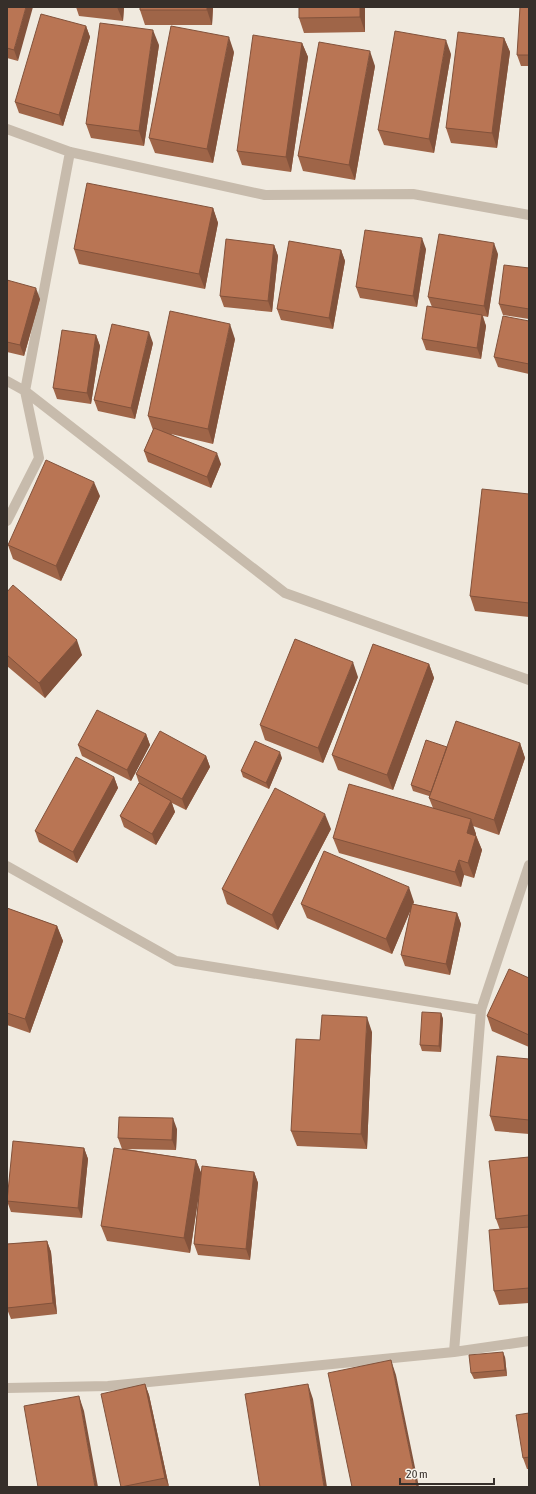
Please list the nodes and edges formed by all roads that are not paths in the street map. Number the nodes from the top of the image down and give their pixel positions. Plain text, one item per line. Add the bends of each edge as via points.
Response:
1 (7, 129) edge
2 (70, 152) junction
3 (529, 215) edge
4 (7, 381) edge
5 (25, 391) junction
6 (7, 521) edge
7 (529, 680) edge
8 (529, 865) edge
9 (7, 866) edge
10 (481, 1010) junction
11 (529, 1341) edge
12 (454, 1352) junction
13 (7, 1388) edge

1 - 2 street
2 - 3 street via 265,195 413,194
2 - 5 street
4 - 5 street
5 - 6 street via 39,458
5 - 7 street via 285,593
8 - 10 street
9 - 10 street via 176,961
10 - 12 street
11 - 12 street
12 - 13 street via 108,1386

